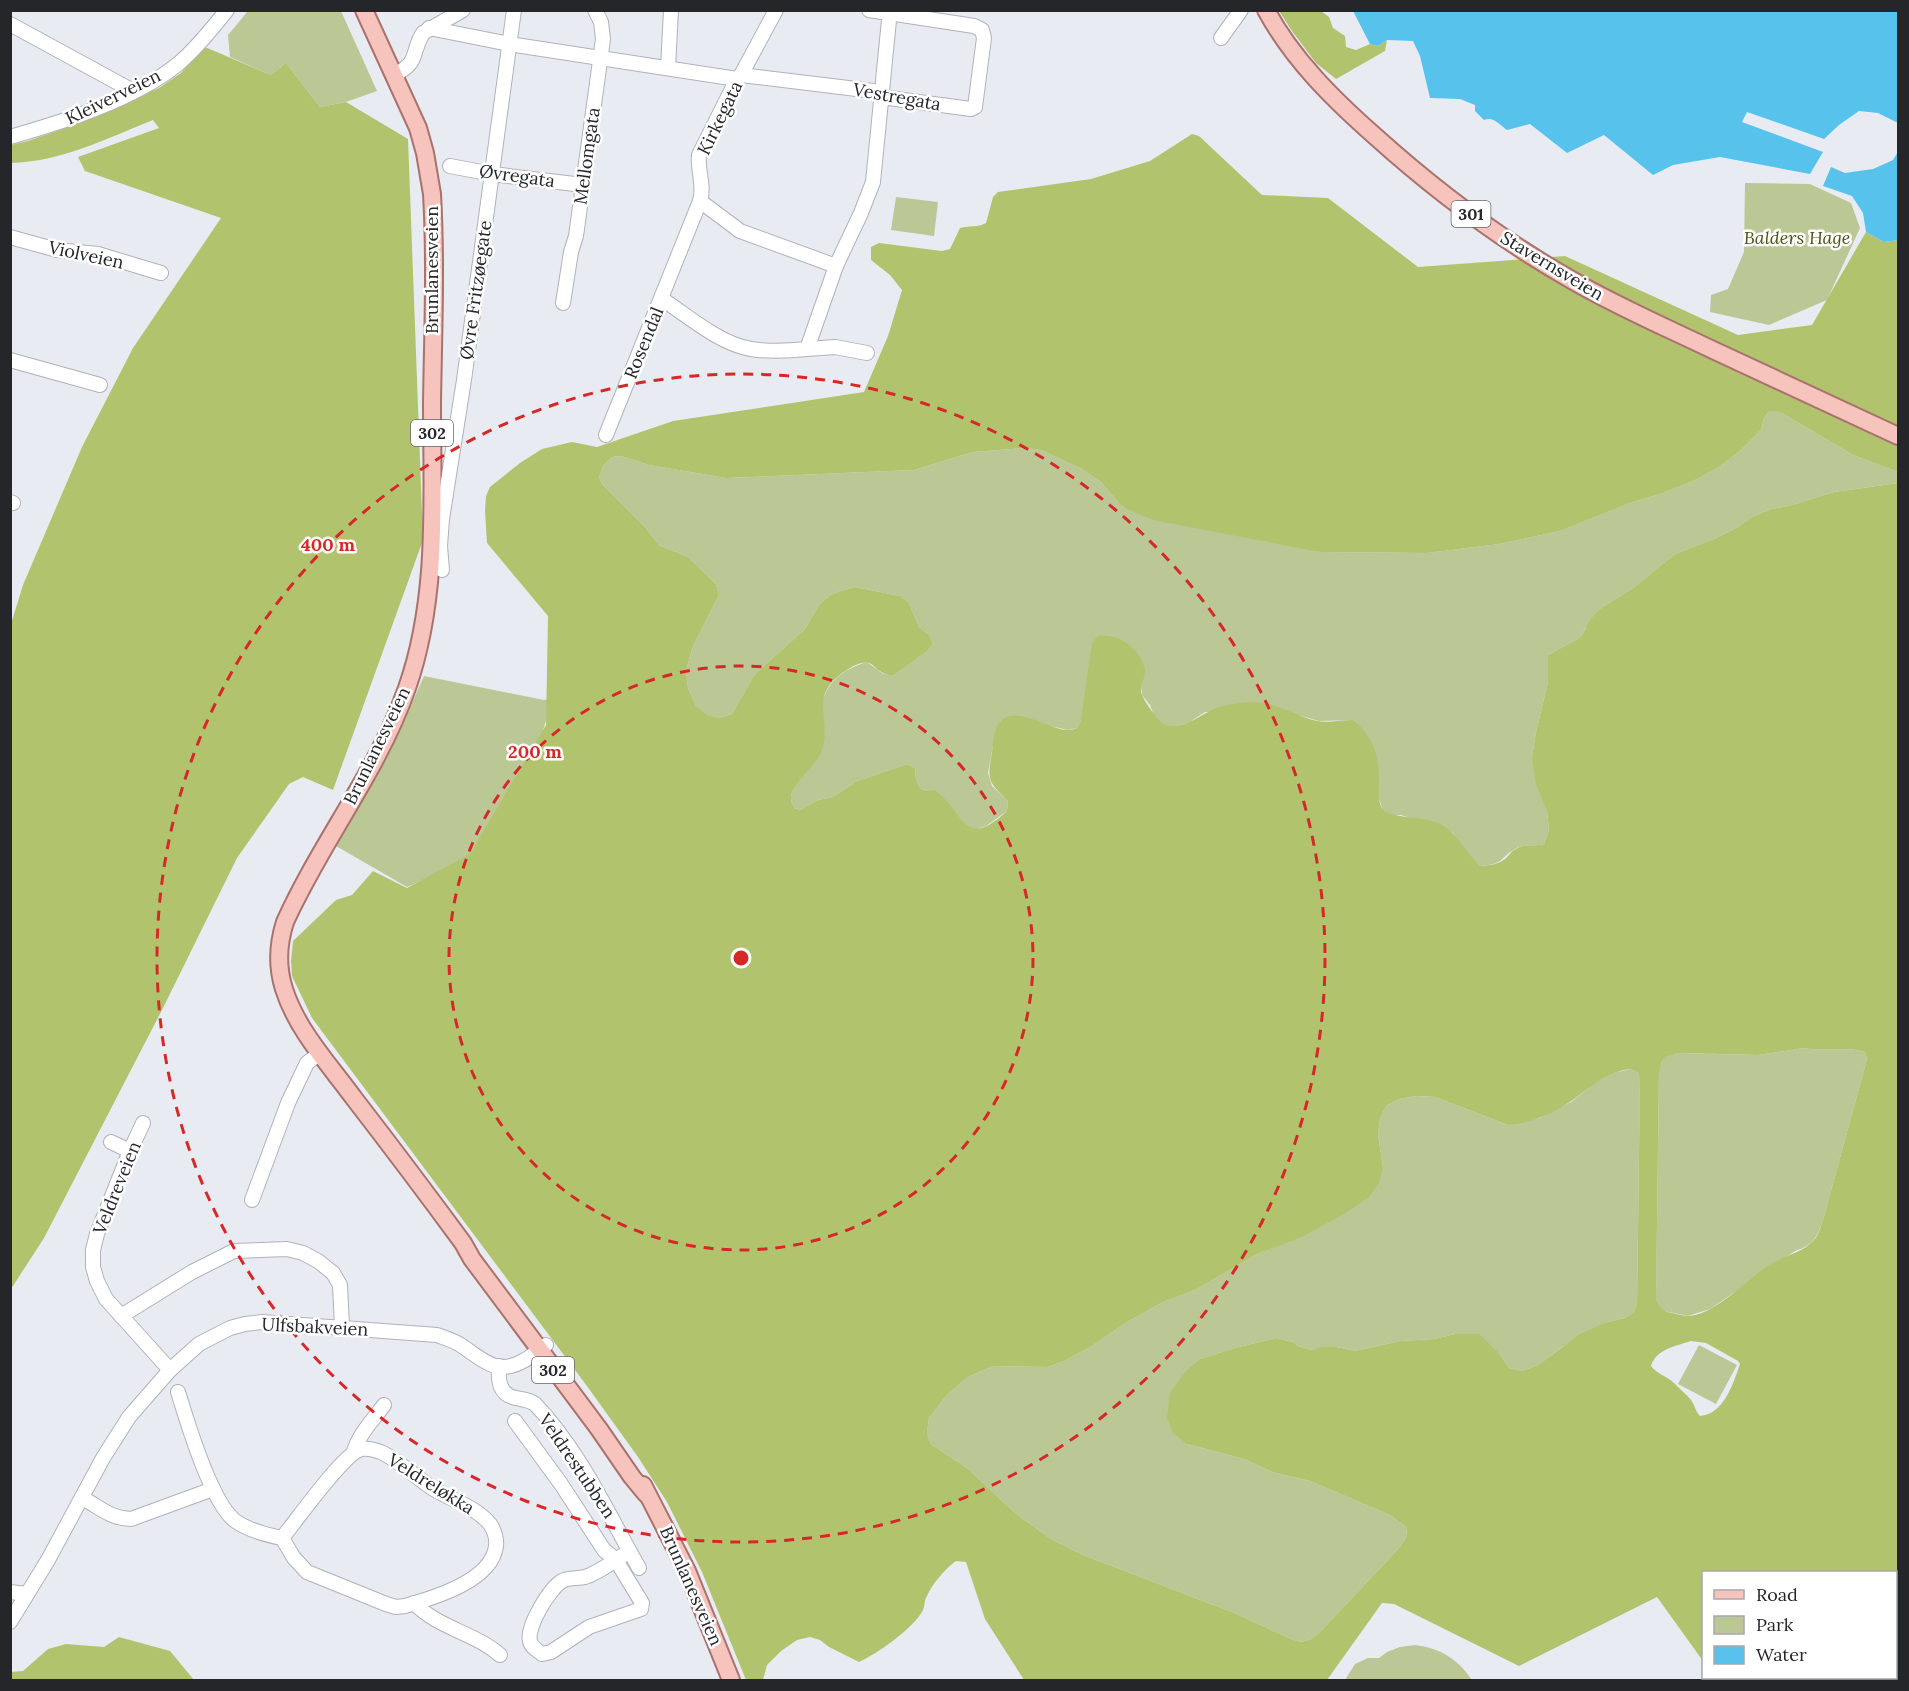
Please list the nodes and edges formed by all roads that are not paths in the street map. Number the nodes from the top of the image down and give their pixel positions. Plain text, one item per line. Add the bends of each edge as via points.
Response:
1 (227, 10) edge
2 (364, 10) edge
3 (463, 10) edge
4 (514, 10) edge
5 (595, 10) edge
6 (671, 10) edge
7 (776, 10) edge
8 (869, 10) edge
9 (1241, 10) edge
10 (1266, 10) edge
11 (890, 12) edge
12 (10, 24) edge
13 (429, 28) junction
14 (1221, 38) dead end
15 (509, 44) junction
16 (601, 59) junction
17 (668, 68) junction
18 (394, 75) junction
19 (739, 77) junction
20 (134, 91) junction
21 (882, 96) junction
22 (10, 137) edge
23 (450, 166) dead end
24 (492, 174) junction
25 (583, 185) junction
26 (700, 201) junction
27 (10, 237) edge
28 (836, 266) junction
29 (161, 273) dead end
30 (662, 298) junction
31 (563, 303) dead end
32 (807, 349) junction
33 (867, 353) dead end
34 (10, 360) edge
35 (100, 385) dead end
36 (606, 435) dead end
37 (1899, 436) edge
38 (442, 570) dead end
39 (320, 1053) junction
40 (144, 1123) dead end
41 (111, 1142) dead end
42 (130, 1151) junction
43 (252, 1200) dead end
44 (121, 1316) junction
45 (342, 1327) junction
46 (542, 1347) junction
47 (499, 1366) junction
48 (170, 1370) junction
49 (178, 1392) dead end
50 (384, 1405) dead end
51 (515, 1420) dead end
52 (354, 1452) junction
53 (213, 1489) junction
54 (82, 1498) junction
55 (282, 1538) junction
56 (629, 1551) junction
57 (616, 1560) junction
58 (639, 1568) dead end
59 (10, 1592) edge
60 (27, 1594) junction
61 (414, 1604) junction
62 (10, 1622) edge
63 (500, 1655) dead end
64 (731, 1680) edge

1 - 20 street, Kleiverveien via 178,64
2 - 18 main road, Brunlanesveien / 302
3 - 13 street
4 - 15 street, Øvre Fritzøegate
5 - 16 street, Mellomgata via 603,30
6 - 17 street
7 - 19 street, Kirkegata
8 - 11 street
9 - 14 street
10 - 37 main road, Stavernsveien / 301 via 1302,63 1350,114 1421,176 1502,236 1606,298
11 - 21 street
11 - 21 street, Vestregata via 974,26 982,30 984,38 973,109
12 - 20 street
13 - 15 street, Vestregata
13 - 18 street via 419,38 412,63
15 - 16 street, Vestregata
15 - 24 street, Øvre Fritzøegate
16 - 17 street, Vestregata
16 - 25 street, Mellomgata
17 - 19 street, Vestregata
18 - 39 main road, Brunlanesveien / 302 via 420,134 432,194 430,567 421,633 398,712 282,932 279,956 285,991
19 - 21 street, Vestregata via 873,91
19 - 26 street, Kirkegata via 699,155 703,187
20 - 22 street, Kleiverveien via 60,123
21 - 28 street via 873,182
23 - 24 street, Øvregata
24 - 25 street, Øvregata
24 - 38 street, Øvre Fritzøegate via 442,519
25 - 31 street, Mellomgata
26 - 28 street via 740,231
26 - 30 street, Kirkegata
27 - 29 street, Violveien via 57,250 98,254
28 - 32 street
30 - 32 street, Rosendal via 718,336 749,349
30 - 36 street, Rosendal
32 - 33 street, Rosendal via 835,347
34 - 35 street
39 - 43 street via 307,1063 291,1095
39 - 46 main road, Brunlanesveien / 302 via 477,1255
40 - 42 street, Veldreveien
41 - 42 street
42 - 44 street, Veldreveien via 93,1250 97,1281
44 - 45 street via 234,1251 287,1249 303,1253 333,1273 340,1285
44 - 48 street, Veldreveien
45 - 47 street, Ulfsbakveien via 437,1335 462,1346 481,1361
45 - 48 street, Ulfsbakveien via 245,1324 198,1344
46 - 47 street via 514,1365
46 - 64 main road, Brunlanesveien / 302 via 646,1494 687,1571
47 - 56 street, Veldrestubben via 498,1380 504,1391 529,1400 542,1412 581,1465
48 - 54 street, Ulfsbakveien via 129,1417
49 - 53 street
50 - 52 street
51 - 57 street, Veldrestubben via 604,1550
52 - 55 street
52 - 61 street, Veldreløkka via 367,1449 385,1454 479,1514 495,1533 496,1546 485,1569 467,1583
53 - 54 street via 131,1519 109,1515
53 - 55 street via 236,1521
54 - 60 street, Ulfsbakveien
55 - 61 street, Veldreløkka via 308,1572 396,1607
56 - 57 street, Veldrestubben
56 - 58 street, Veldrestubben
57 - 57 street, Veldrestubben via 638,1595 641,1609 589,1628 551,1652 542,1654 535,1649 529,1629 554,1588 560,1582 588,1576
59 - 60 street
60 - 62 street, Ulfsbakveien
61 - 63 street via 424,1614

